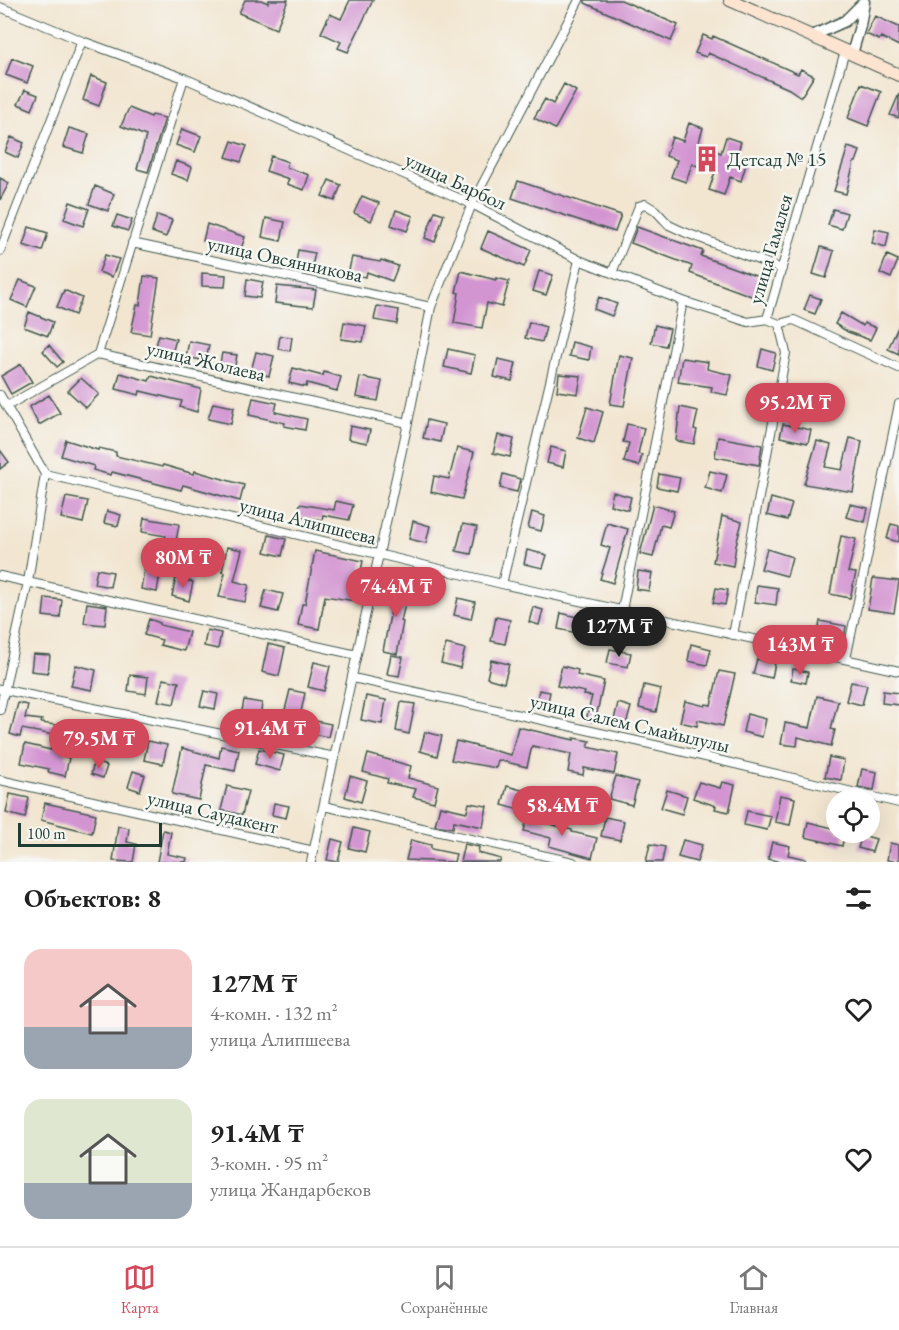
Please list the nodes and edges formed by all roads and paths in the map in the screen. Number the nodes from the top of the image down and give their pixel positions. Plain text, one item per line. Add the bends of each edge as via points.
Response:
1 (579, 0) edge
2 (729, 0) edge
3 (864, 1) edge
4 (0, 7) edge
5 (812, 36) junction
6 (82, 41) junction
7 (849, 52) junction
8 (899, 75) edge
9 (184, 78) junction
10 (472, 204) junction
11 (132, 243) junction
12 (0, 251) edge
13 (579, 260) junction
14 (782, 269) junction
15 (612, 273) junction
16 (683, 301) junction
17 (431, 307) junction
18 (767, 319) junction
19 (779, 324) junction
20 (98, 354) junction
21 (899, 368) edge
22 (0, 395) edge
23 (899, 404) edge
24 (7, 406) junction
25 (408, 423) junction
26 (45, 474) junction
27 (379, 555) junction
28 (0, 576) edge
29 (28, 582) junction
30 (502, 584) junction
31 (622, 610) junction
32 (733, 635) junction
33 (357, 655) junction
34 (846, 659) junction
35 (899, 671) edge
36 (353, 678) junction
37 (2, 689) edge
38 (0, 710) edge
39 (335, 757) junction
40 (0, 780) edge
41 (899, 803) edge
42 (324, 806) junction
43 (314, 851) junction
44 (311, 862) edge
45 (573, 862) edge

1 - 10 street
2 - 5 main road
3 - 5 street via 845,21
3 - 7 street via 860,26
4 - 6 street, улица Барбол
5 - 7 main road
6 - 9 street, улица Барбол
6 - 12 street
7 - 8 main road
7 - 14 street, улица Гамалея
9 - 10 street, улица Барбол
9 - 11 street
10 - 13 street, улица Барбол
10 - 17 street
11 - 17 street, улица Овсянникова
11 - 20 street
13 - 15 street, улица Барбол
13 - 30 street
14 - 15 street via 669,225 645,204 639,206
14 - 18 street, улица Гамалея
15 - 16 street, улица Барбол
16 - 18 street, улица Барбол via 748,322
16 - 31 street
17 - 25 street
18 - 19 street, улица Барбол
19 - 21 street, улица Барбол via 794,320
19 - 32 street via 786,353
20 - 24 street
20 - 25 street, улица Жолаева
22 - 24 street
23 - 34 street
24 - 26 street
25 - 27 street
26 - 27 street, улица Алипшеева
26 - 29 street
27 - 30 street, улица Алипшеева
27 - 33 street
28 - 29 street
29 - 33 street
29 - 37 street
30 - 31 street, улица Алипшеева
31 - 32 street, улица Алипшеева
32 - 34 street, улица Алипшеева
33 - 36 street
34 - 35 street, улица Алипшеева
36 - 39 street
36 - 41 street, улица Салем Смайылулы
37 - 38 street
37 - 39 street
39 - 42 street
40 - 43 street, улица Саудакент
42 - 43 street
42 - 45 street
43 - 44 street

